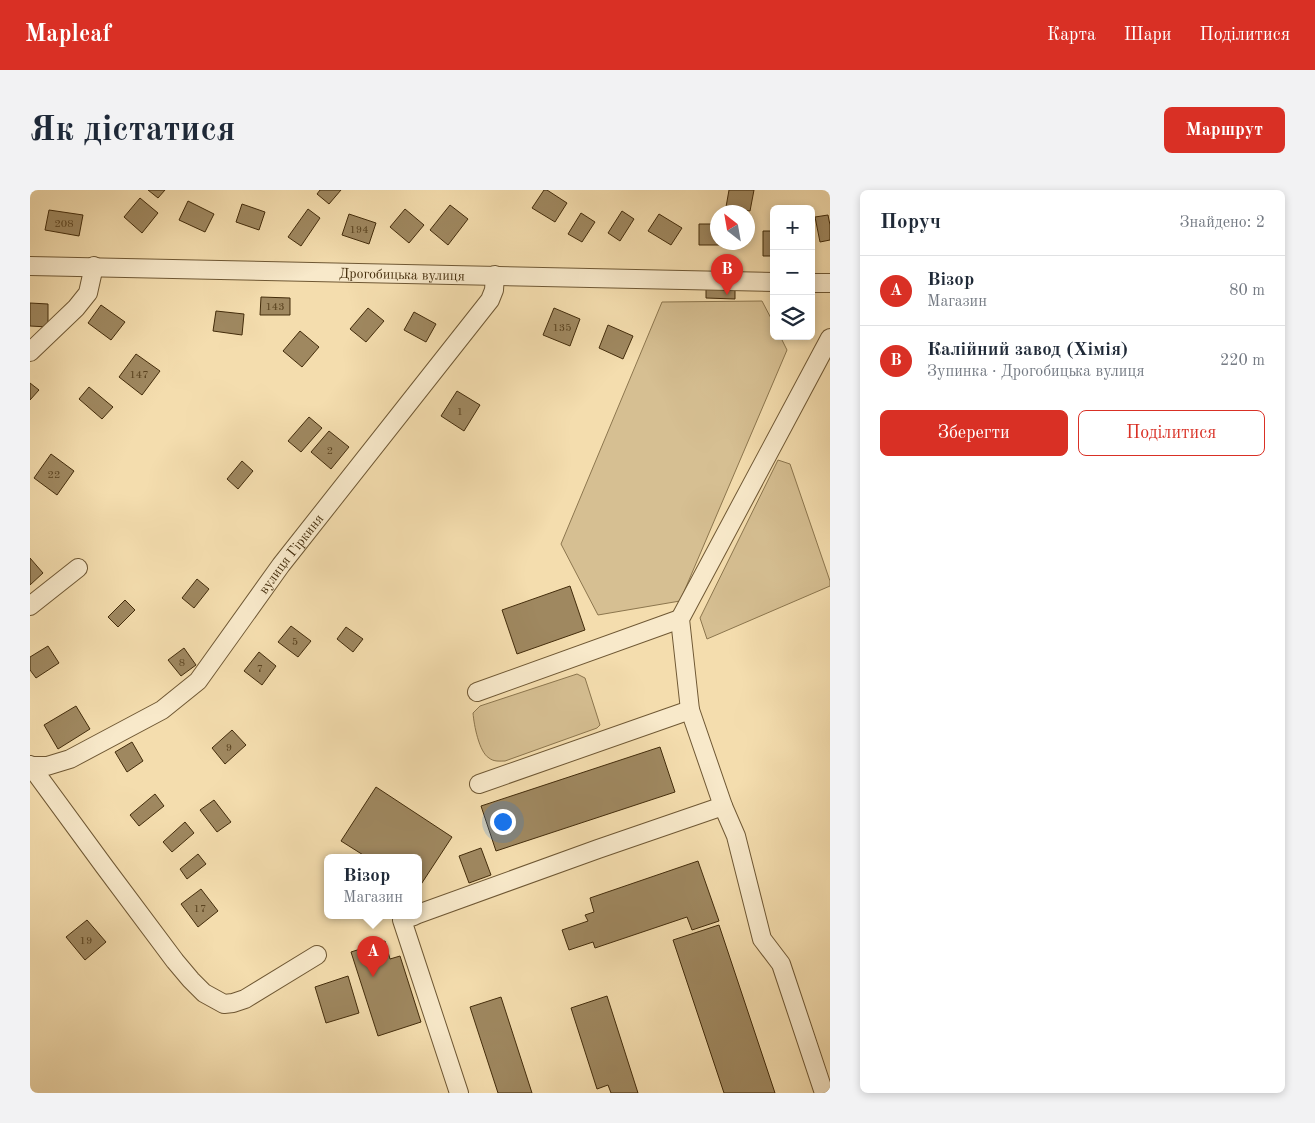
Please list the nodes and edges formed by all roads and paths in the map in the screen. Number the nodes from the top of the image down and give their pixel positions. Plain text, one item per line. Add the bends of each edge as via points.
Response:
1 (30, 266) edge
2 (94, 266) junction
3 (495, 275) junction
4 (770, 282) edge
5 (815, 282) edge
6 (830, 283) edge
7 (830, 338) edge
8 (30, 352) edge
9 (78, 568) dead end
10 (30, 606) edge
11 (680, 619) junction
12 (477, 692) dead end
13 (690, 710) junction
14 (30, 766) edge
15 (479, 784) dead end
16 (723, 806) junction
17 (422, 913) edge
18 (405, 919) edge
19 (317, 955) dead end
20 (459, 1093) edge
21 (824, 1093) edge

1 - 2 street, Дрогобицька вулиця
2 - 3 street, Дрогобицька вулиця
2 - 8 street via 88,293
3 - 4 street, Дрогобицька вулиця
3 - 14 street, вулиця Гіркиня via 490,300 281,565 198,681 162,710 70,758 47,766
5 - 6 street
7 - 11 street
9 - 10 street
11 - 12 street
11 - 13 street
13 - 15 street
13 - 16 street
14 - 19 street via 175,961 204,994 224,1004 245,999
16 - 17 street
16 - 21 street via 736,836 762,939 781,964
18 - 20 street via 402,920

